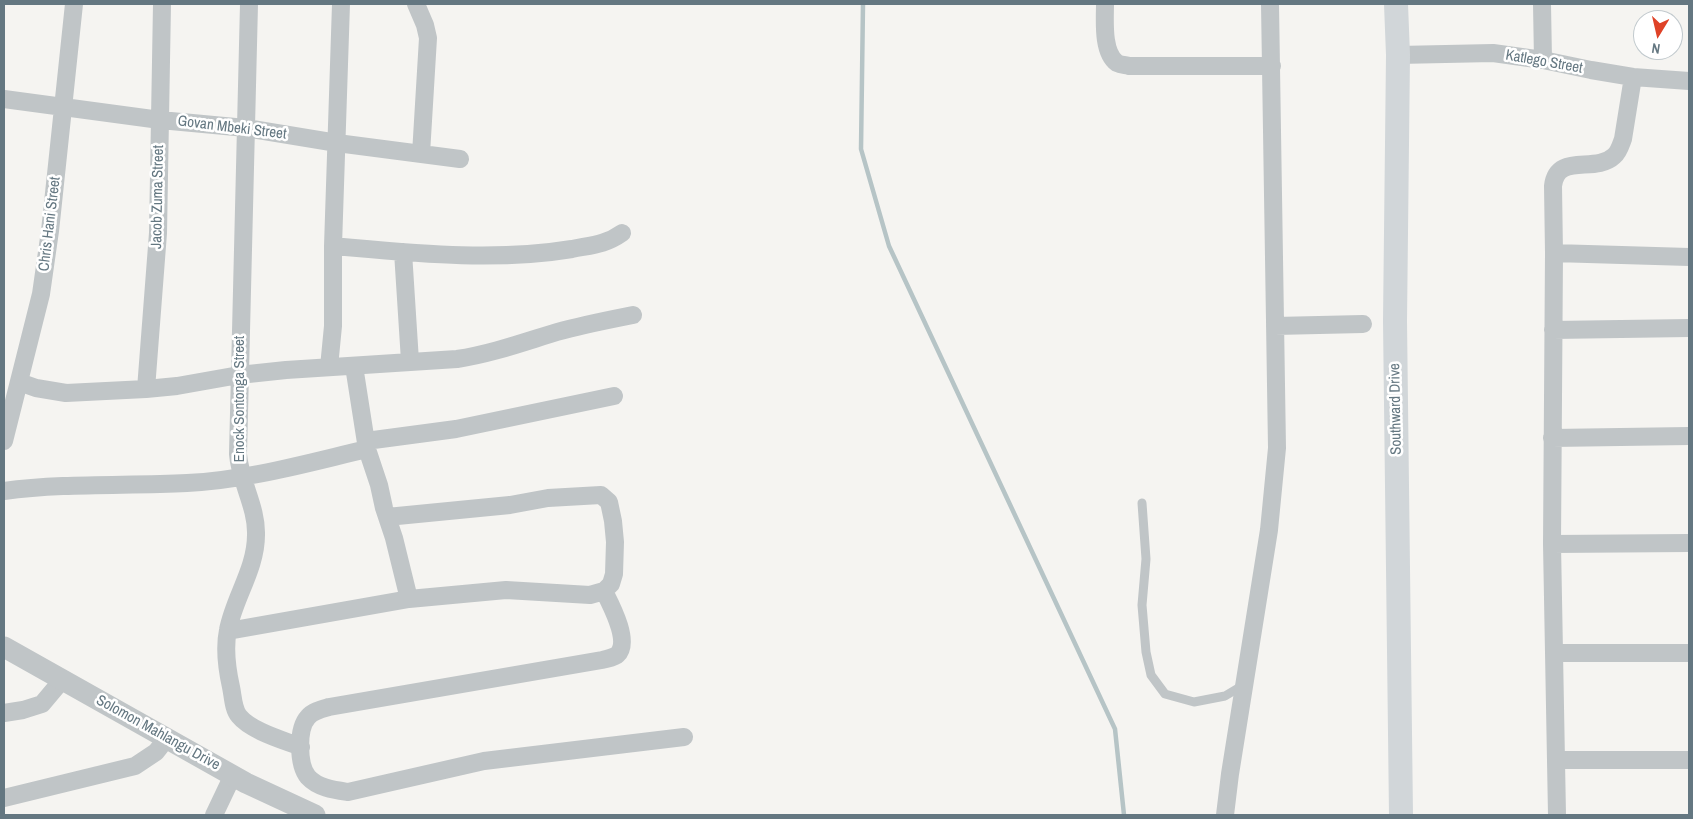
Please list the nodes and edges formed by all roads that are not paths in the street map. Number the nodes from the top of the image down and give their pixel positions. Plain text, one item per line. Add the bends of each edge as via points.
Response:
1 (74, 4) edge
2 (162, 4) edge
3 (250, 4) edge
4 (341, 4) edge
5 (416, 4) edge
6 (1105, 4) edge
7 (1270, 4) edge
8 (1396, 4) edge
9 (1542, 4) edge
10 (1398, 54) junction
11 (1543, 60) junction
12 (1272, 66) junction
13 (1633, 77) junction
14 (1689, 81) edge
15 (4, 99) edge
16 (63, 108) junction
17 (160, 120) junction
18 (246, 128) junction
19 (337, 143) junction
20 (421, 154) junction
21 (460, 159) dead end
22 (622, 233) dead end
23 (333, 246) junction
24 (403, 252) junction
25 (1554, 253) junction
26 (1689, 257) edge
27 (633, 315) dead end
28 (1362, 324) dead end
29 (1275, 326) junction
30 (1689, 328) edge
31 (1553, 330) junction
32 (410, 361) junction
33 (354, 366) junction
34 (329, 367) junction
35 (239, 374) junction
36 (19, 382) junction
37 (146, 389) junction
38 (614, 396) dead end
39 (1689, 436) edge
40 (1552, 438) junction
41 (4, 441) edge
42 (366, 445) junction
43 (242, 478) junction
44 (4, 491) edge
45 (1142, 503) dead end
46 (387, 517) junction
47 (1689, 543) edge
48 (1552, 544) junction
49 (604, 592) junction
50 (409, 599) junction
51 (228, 631) junction
52 (4, 647) edge
53 (1554, 653) junction
54 (1689, 653) edge
55 (63, 679) junction
56 (1245, 683) junction
57 (4, 713) edge
58 (684, 736) dead end
59 (167, 738) junction
60 (301, 747) junction
61 (1556, 760) junction
62 (1689, 760) edge
63 (234, 776) junction
64 (4, 798) edge
65 (214, 815) edge
66 (315, 815) edge
67 (1224, 815) edge
68 (1402, 815) edge
69 (1557, 815) edge

1 - 16 street, Chris Hani Street
2 - 17 street, Jacob Zuma Street
3 - 18 street, Enock Sontonga Street
4 - 19 street
5 - 20 street via 428,38
6 - 12 street via 1106,41 1112,58 1119,64
7 - 12 street
8 - 10 main road, Southward Drive
9 - 11 street
10 - 11 street, Katlego Street via 1493,53
10 - 68 main road, Southward Drive via 1395,321
11 - 13 street, Katlego Street
12 - 29 street
13 - 14 street, Katlego Street
13 - 25 street via 1623,139 1614,156 1600,162 1565,167 1554,177
15 - 16 street, Govan Mbeki Street
16 - 17 street, Govan Mbeki Street
16 - 36 street, Chris Hani Street via 41,294
17 - 18 street, Govan Mbeki Street
17 - 37 street, Jacob Zuma Street via 158,233
18 - 19 street, Govan Mbeki Street
18 - 35 street, Enock Sontonga Street
19 - 20 street, Govan Mbeki Street
19 - 23 street
20 - 21 street, Govan Mbeki Street
22 - 24 street via 600,244 545,253 486,256
23 - 24 street
23 - 34 street via 333,326
24 - 32 street
25 - 26 street
25 - 31 street
27 - 32 street via 476,356
28 - 29 street
29 - 56 street via 1276,457 1269,530
30 - 31 street
31 - 40 street
32 - 33 street
33 - 34 street
33 - 42 street
34 - 35 street
35 - 37 street
35 - 43 street, Enock Sontonga Street via 238,454
36 - 37 street via 66,393
36 - 41 street, Chris Hani Street
38 - 42 street
39 - 40 street
40 - 48 street
42 - 43 street
42 - 46 street
43 - 44 street
43 - 51 street, Enock Sontonga Street via 256,536 252,561
45 - 56 lane via 1146,559 1142,605 1151,675 1165,694 1194,702 1225,696
46 - 49 street via 601,494 609,502 615,542 614,574
46 - 50 street
47 - 48 street
48 - 53 street
49 - 50 street via 590,595 506,590
49 - 60 street via 618,620 621,641 621,649 610,658 329,707 305,721
50 - 51 street
51 - 60 street, Enock Sontonga Street via 228,674 239,716 253,727
52 - 55 street, Solomon Mahlangu Drive
53 - 54 street
53 - 61 street
55 - 57 street via 42,704
55 - 59 street, Solomon Mahlangu Drive
56 - 67 street
58 - 60 street via 484,762 348,792 327,789 308,776 302,766
59 - 63 street, Solomon Mahlangu Drive
59 - 64 street via 156,752 134,766
61 - 62 street
61 - 69 street
63 - 65 street
63 - 66 street, Solomon Mahlangu Drive

